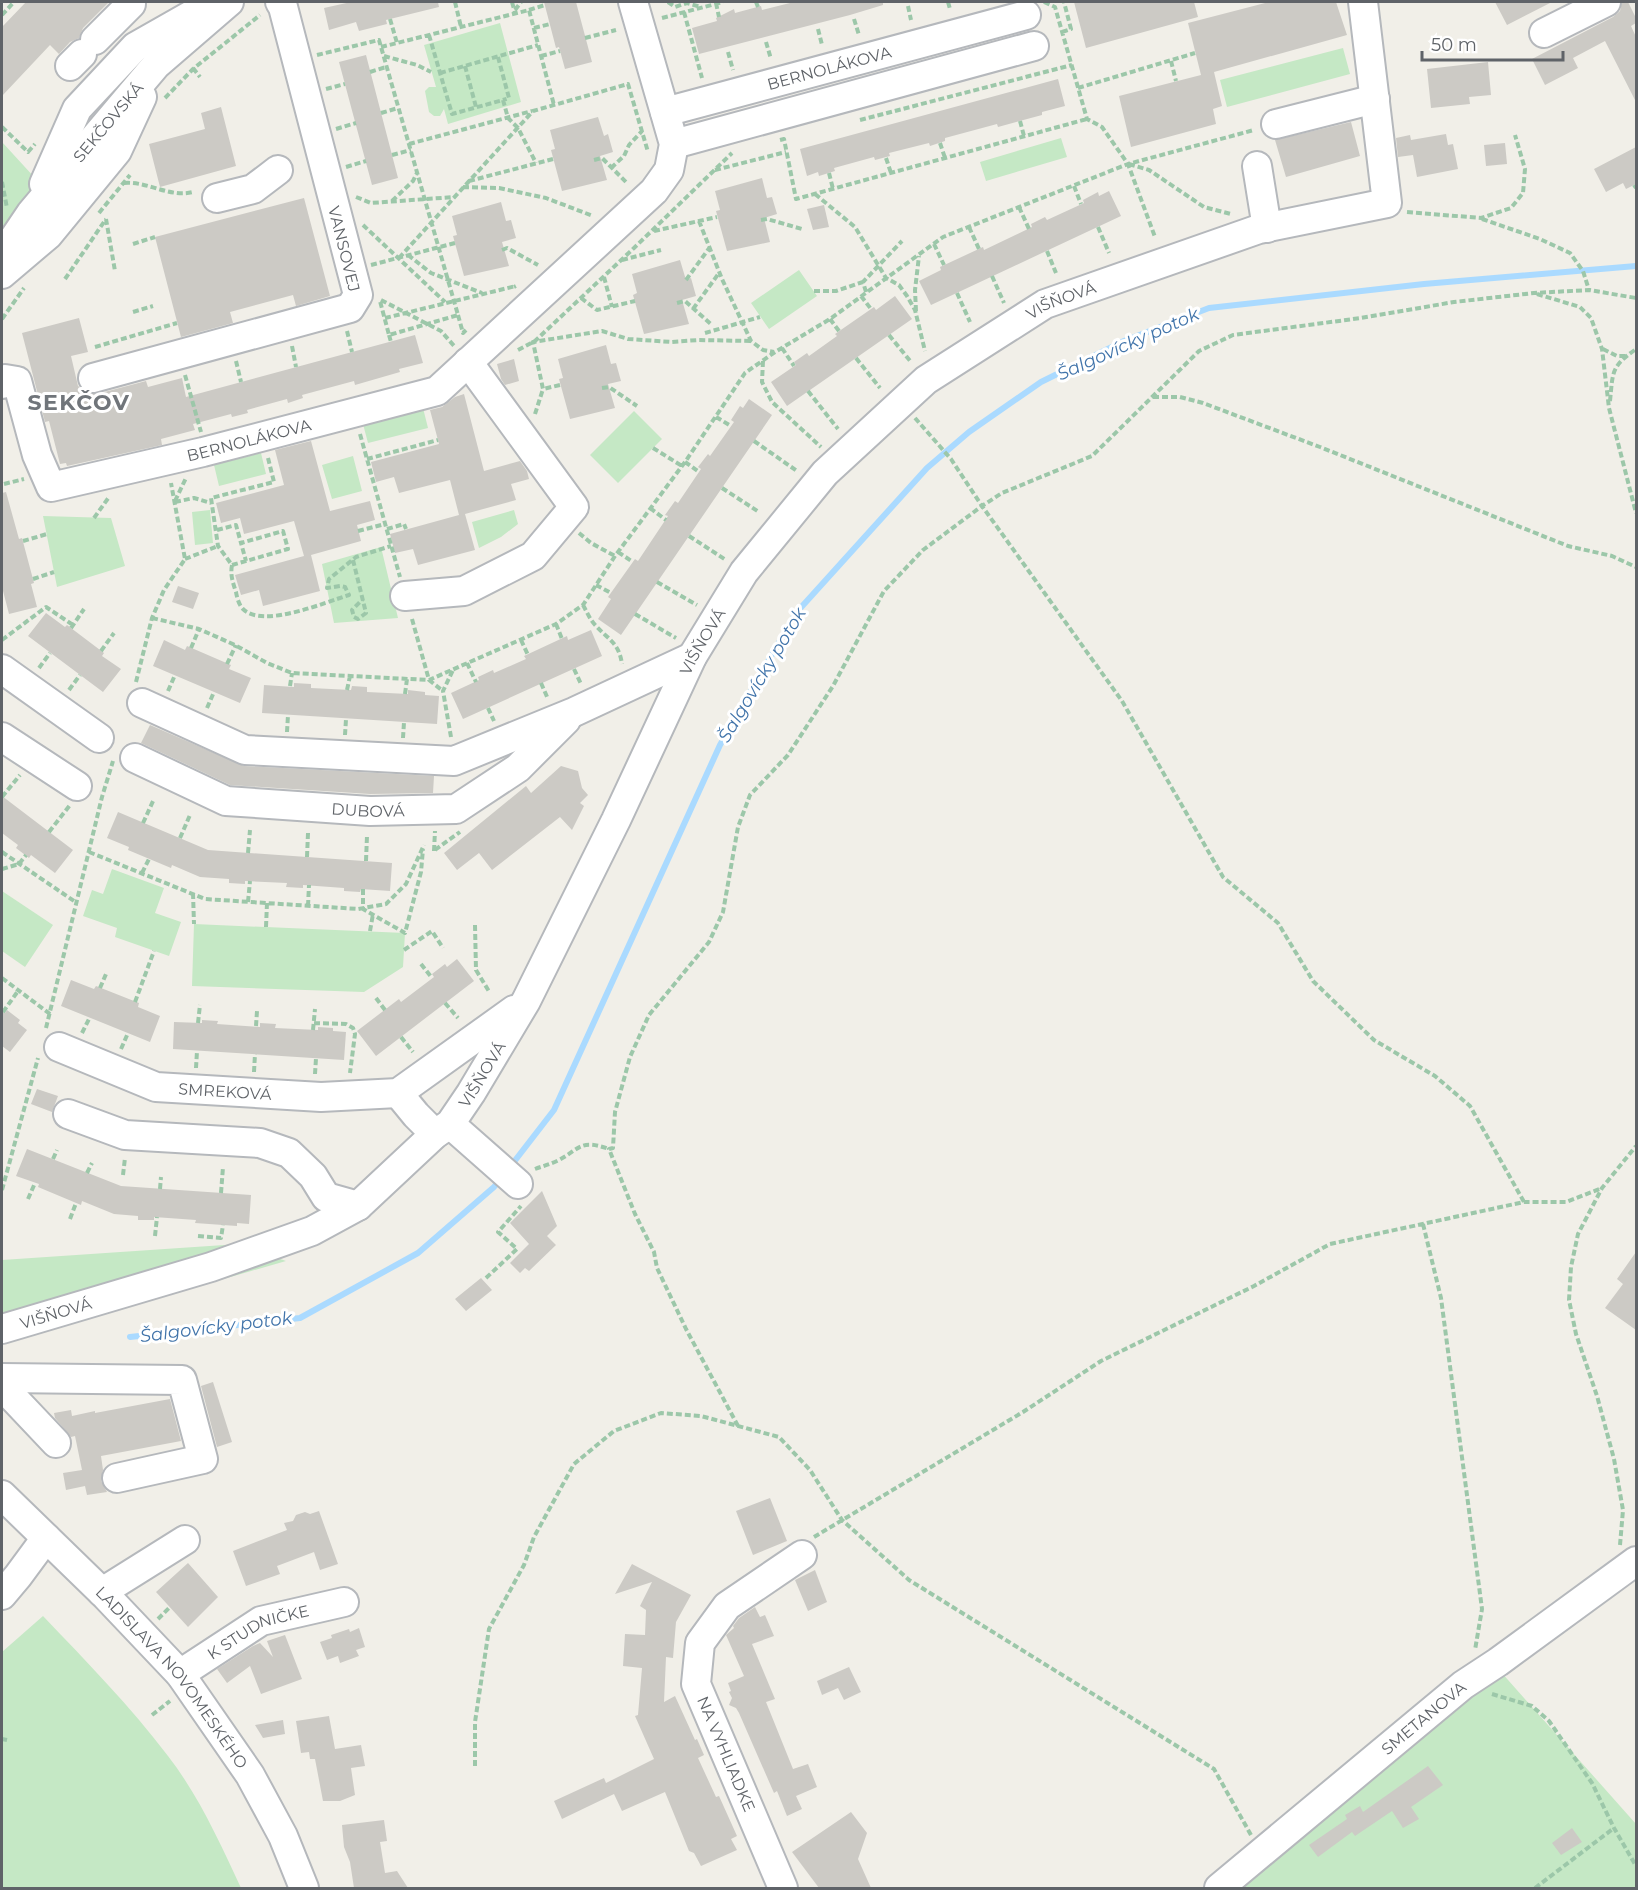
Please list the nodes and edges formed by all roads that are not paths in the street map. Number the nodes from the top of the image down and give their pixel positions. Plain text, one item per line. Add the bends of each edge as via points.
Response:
1 (129, 2) edge
2 (215, 2) edge
3 (229, 2) edge
4 (280, 2) edge
5 (1606, 2) edge
6 (1363, 4) edge
7 (646, 6) edge
8 (1035, 8) edge
9 (1544, 33) dead end
10 (1034, 46) dead end
11 (82, 53) dead end
12 (156, 65) junction
13 (1375, 99) junction
14 (665, 112) junction
15 (1276, 124) road end
16 (661, 148) junction
17 (1257, 166) dead end
18 (278, 170) dead end
19 (205, 195) road end
20 (31, 213) junction
21 (1268, 228) junction
22 (2, 256) edge
23 (2, 273) edge
24 (464, 351) junction
25 (93, 378) dead end
26 (9, 382) edge
27 (405, 596) road end
28 (684, 647) junction
29 (2, 669) edge
30 (147, 697) road end
31 (570, 704) junction
32 (2, 736) edge
33 (74, 795) road end
34 (525, 1001) junction
35 (56, 1043) road end
36 (398, 1093) junction
37 (68, 1114) dead end
38 (442, 1129) junction
39 (516, 1180) road end
40 (326, 1197) junction
41 (358, 1206) junction
42 (312, 1231) junction
43 (2, 1329) edge
44 (2, 1378) edge
45 (2, 1386) edge
46 (56, 1443) dead end
47 (117, 1478) dead end
48 (2, 1495) edge
49 (46, 1538) junction
50 (186, 1540) dead end
51 (1628, 1553) edge
52 (802, 1555) road end
53 (102, 1592) junction
54 (2, 1594) edge
55 (344, 1602) dead end
56 (180, 1674) junction
57 (304, 1888) edge
58 (783, 1888) edge
59 (1219, 1888) edge

1 - 11 street
2 - 20 street via 135,47 77,109
3 - 12 street, SEKČOVSKÁ
4 - 25 street, VANSOVEJ via 358,295 350,308
5 - 9 street
6 - 13 street
7 - 14 street
8 - 14 street, BERNOLÁKOVA
10 - 16 street, BERNOLÁKOVA
12 - 20 street, SEKČOVSKÁ
12 - 23 street via 117,151 48,235
13 - 15 street
13 - 21 street, VIŠŇOVÁ via 1387,203
14 - 16 street, BERNOLÁKOVA
16 - 24 street, BERNOLÁKOVA via 669,170 654,190
17 - 21 street
18 - 19 street via 253,189
20 - 22 street, SEKČOVSKÁ
21 - 28 street, VIŠŇOVÁ via 1045,304 926,380 891,395
24 - 26 street, BERNOLÁKOVA via 437,391 262,438 202,443 51,487 34,466
24 - 27 street via 574,507 533,556 464,591
28 - 31 street, DUBOVÁ
28 - 34 street, VIŠŇOVÁ via 616,820
29 - 31 street, DUBOVÁ via 116,752 225,801 370,811 456,809 518,768
30 - 31 street, DUBOVÁ via 245,750 454,760
32 - 33 street
34 - 36 street
34 - 38 street, VIŠŇOVÁ via 471,1093
35 - 36 street, SMREKOVÁ via 156,1087 321,1097
36 - 38 street via 416,1115
37 - 40 street via 125,1135 260,1143 290,1153 313,1176
38 - 39 street
38 - 41 street, VIŠŇOVÁ
40 - 41 street
40 - 42 street
41 - 42 street, VIŠŇOVÁ
42 - 43 street, VIŠŇOVÁ via 211,1267
44 - 47 street via 182,1380 203,1459
45 - 46 street
48 - 49 street, LADISLAVA NOVOMESKÉHO
49 - 53 street, LADISLAVA NOVOMESKÉHO
49 - 54 street
50 - 53 street
51 - 59 street, SMETANOVA
52 - 58 street, NA VYHLIADKE via 727,1606 700,1642 696,1684
53 - 56 street, LADISLAVA NOVOMESKÉHO
55 - 56 street, K STUDNIČKE via 261,1621
56 - 57 street, LADISLAVA NOVOMESKÉHO via 250,1775 284,1836

